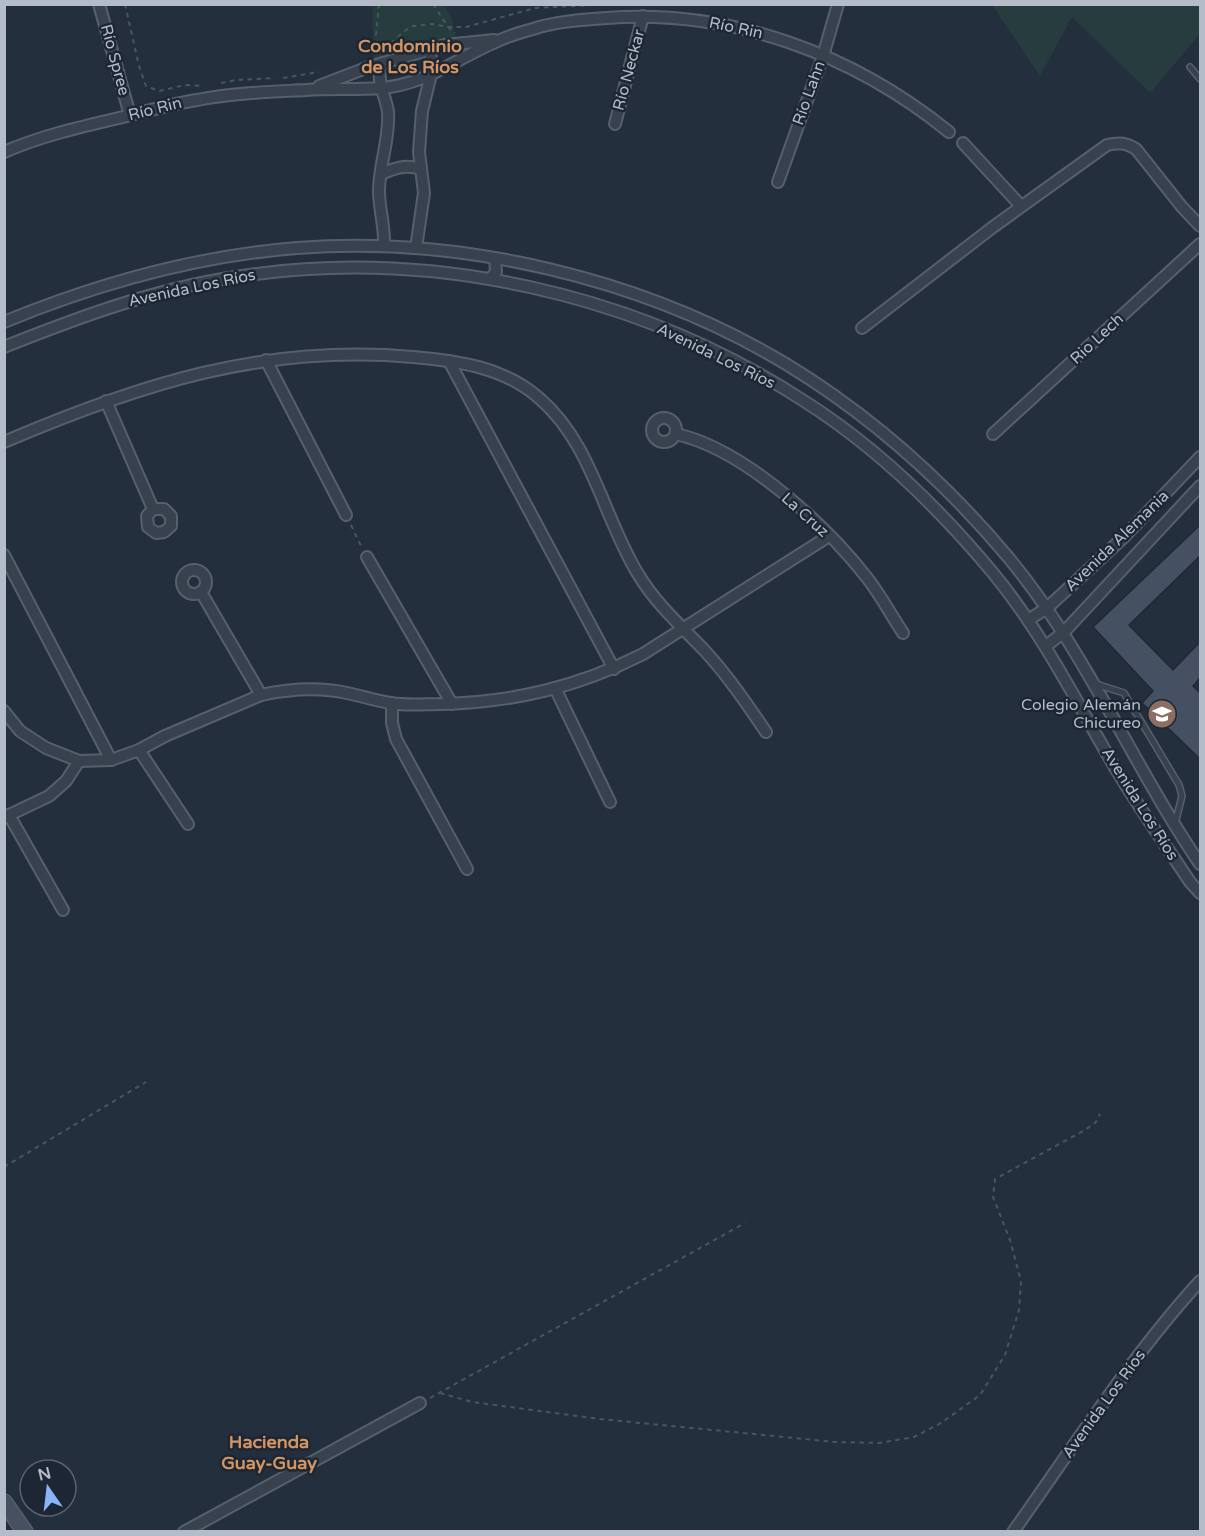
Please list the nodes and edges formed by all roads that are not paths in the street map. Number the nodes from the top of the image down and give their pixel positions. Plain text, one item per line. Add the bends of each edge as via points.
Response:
1 (99, 4) edge
2 (671, 4) edge
3 (838, 4) edge
4 (643, 16) junction
5 (668, 17) junction
6 (500, 39) junction
7 (429, 50) junction
8 (823, 56) junction
9 (383, 63) junction
10 (1190, 67) dead end
11 (430, 76) junction
12 (1200, 79) edge
13 (383, 88) junction
14 (310, 90) junction
15 (130, 115) junction
16 (615, 124) dead end
17 (950, 132) dead end
18 (963, 143) dead end
19 (4, 152) edge
20 (421, 169) junction
21 (381, 174) junction
22 (778, 182) dead end
23 (1021, 207) junction
24 (1200, 226) edge
25 (1200, 244) edge
26 (384, 246) junction
27 (416, 248) junction
28 (495, 258) junction
29 (490, 279) junction
30 (4, 322) edge
31 (862, 328) dead end
32 (4, 347) edge
33 (266, 360) junction
34 (449, 361) junction
35 (816, 384) junction
36 (106, 400) junction
37 (804, 401) junction
38 (676, 434) dead end
39 (993, 434) dead end
40 (4, 442) edge
41 (1200, 457) edge
42 (1200, 486) edge
43 (153, 509) dead end
44 (346, 515) road end
45 (829, 536) junction
46 (1125, 536) junction
47 (1139, 551) junction
48 (4, 555) edge
49 (367, 557) road end
50 (201, 592) dead end
51 (1047, 608) junction
52 (1028, 620) junction
53 (682, 630) junction
54 (1064, 632) junction
55 (903, 633) dead end
56 (1046, 646) junction
57 (614, 669) junction
58 (1093, 683) junction
59 (556, 690) junction
60 (261, 695) junction
61 (392, 704) junction
62 (452, 704) junction
63 (4, 711) edge
64 (765, 732) dead end
65 (139, 750) junction
66 (79, 760) junction
67 (111, 760) junction
68 (610, 802) dead end
69 (7, 816) edge
70 (188, 825) dead end
71 (1175, 825) junction
72 (1186, 843) junction
73 (1171, 853) junction
74 (1200, 864) edge
75 (467, 869) dead end
76 (1200, 893) edge
77 (63, 910) dead end
78 (1200, 1281) edge
79 (420, 1403) road end
80 (4, 1502) edge
81 (26, 1532) edge
82 (184, 1532) edge
83 (1013, 1532) edge

1 - 15 street, Río Spree
2 - 5 street
3 - 8 street, Río Lahn
4 - 5 street, Río Rin
4 - 6 street, Río Rin via 564,22
4 - 16 street, Río Neckar
5 - 8 street, Río Rin via 741,28
6 - 7 street, Río Rin
6 - 11 street, Río Rin
7 - 9 street, Río Rin
7 - 11 street via 433,66
8 - 17 street, Río Rin via 888,88
8 - 22 street, Río Lahn
9 - 13 street via 379,70
9 - 14 street, Río Rin
10 - 12 lane
11 - 13 street, Río Rin
11 - 20 street via 422,111
13 - 14 street, Río Rin
13 - 21 street via 388,129
14 - 15 street, Río Rin via 200,99
15 - 19 street, Río Rin via 75,128
18 - 23 street
20 - 21 street via 395,168
20 - 27 street via 424,193
21 - 26 street
23 - 24 street via 1107,145 1117,142 1136,149
23 - 31 street
25 - 39 street, Rio Lech
26 - 27 street, Avenida Los Ríos
26 - 30 street, Avenida Los Ríos via 297,248 192,262 91,288
27 - 28 street, Avenida Los Ríos
28 - 29 street via 496,272
28 - 35 street, Avenida Los Ríos via 575,276 654,302 760,350
29 - 32 street, Avenida Los Ríos via 362,268 236,277 118,305
29 - 37 street, Avenida Los Ríos via 585,302 659,327 723,355
33 - 34 street via 373,355
33 - 36 street via 196,373
33 - 44 street
34 - 53 street via 509,378 553,411 590,469 638,574
34 - 57 street
35 - 37 street
35 - 51 street, Avenida Los Ríos via 886,436 941,485 992,538
36 - 40 street
36 - 43 street
37 - 52 street, Avenida Los Ríos via 861,443 925,500 975,552
38 - 45 street, La Cruz via 692,437 749,468
41 - 46 street, Avenida Alemania
42 - 47 street, Avenida Alemania
45 - 53 street
45 - 55 street, La Cruz via 869,580
46 - 47 street
46 - 51 street, Avenida Alemania
47 - 54 street, Avenida Alemania
48 - 67 street
49 - 62 street
50 - 60 street
51 - 52 street, Avenida Alemania
51 - 54 street, Avenida Los Ríos
52 - 56 street, Avenida Los Ríos
53 - 57 street
53 - 64 street via 723,672
54 - 56 street, Avenida Alemania
54 - 58 street, Avenida Los Ríos
56 - 73 street, Avenida Los Ríos via 1112,762
57 - 59 street
58 - 71 street, Avenida Los Ríos
58 - 71 lane via 1124,693 1179,785 1182,796
59 - 62 street
59 - 68 street
60 - 61 street via 285,690 344,692
60 - 65 street
61 - 62 street
61 - 75 street via 396,739
63 - 66 street via 20,731 46,748
65 - 67 street
65 - 70 street
66 - 67 street
66 - 69 street via 66,781 49,796
69 - 77 street
71 - 72 street, Avenida Los Ríos
72 - 73 street
72 - 74 street, Avenida Los Ríos
73 - 76 street, Avenida Los Ríos
78 - 83 street, Avenida Los Ríos via 1121,1378
79 - 82 street
80 - 81 street

